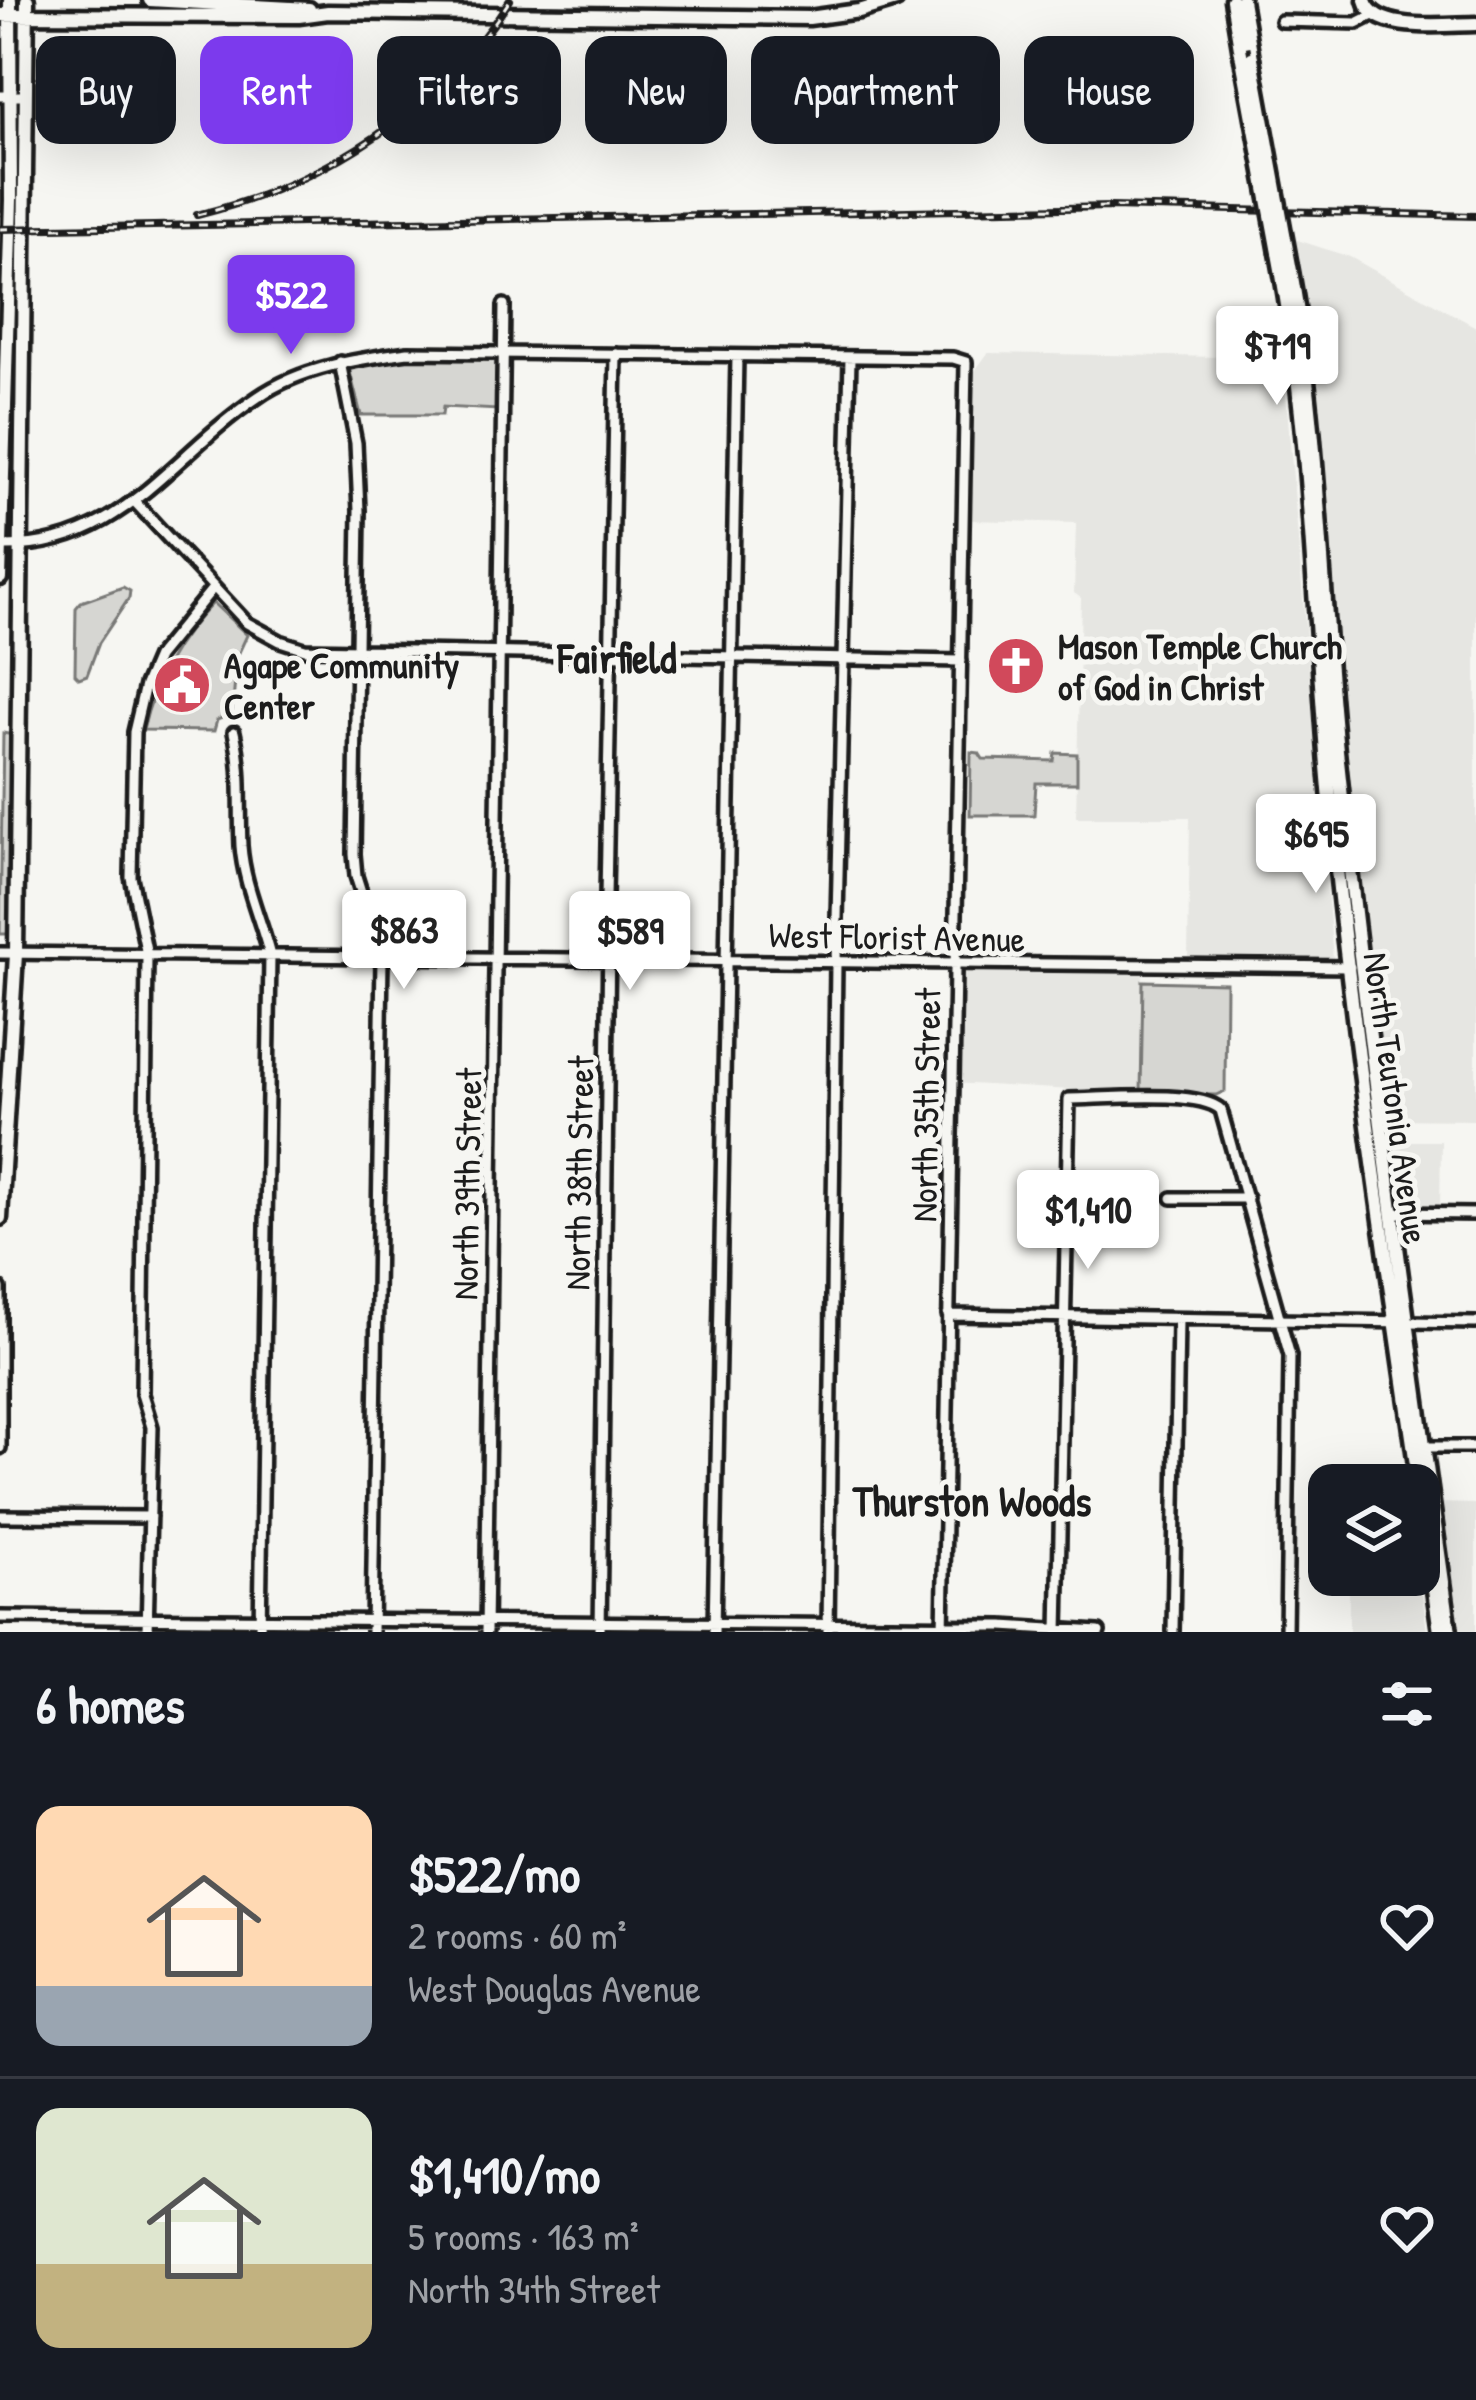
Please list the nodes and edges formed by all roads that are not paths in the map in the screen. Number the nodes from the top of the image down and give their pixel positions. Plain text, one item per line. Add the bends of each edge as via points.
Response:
1 (151, 0) edge
2 (896, 0) edge
3 (1232, 0) edge
4 (1242, 0) edge
5 (1366, 0) edge
6 (375, 6) edge
7 (27, 7) edge
8 (6, 10) edge
9 (328, 12) junction
10 (1373, 15) junction
11 (1281, 21) dead end
12 (1476, 24) edge
13 (0, 37) edge
14 (10, 49) junction
15 (4, 96) edge
16 (26, 97) junction
17 (1283, 254) junction
18 (504, 304) dead end
19 (505, 353) junction
20 (616, 354) junction
21 (737, 356) junction
22 (850, 358) junction
23 (340, 362) junction
24 (134, 501) junction
25 (0, 546) edge
26 (21, 547) junction
27 (0, 578) edge
28 (213, 588) junction
29 (355, 652) junction
30 (500, 655) junction
31 (612, 655) junction
32 (729, 657) junction
33 (842, 658) junction
34 (961, 661) junction
35 (235, 732) dead end
36 (0, 953) edge
37 (16, 954) junction
38 (148, 955) junction
39 (270, 956) junction
40 (382, 958) junction
41 (496, 958) junction
42 (609, 960) junction
43 (725, 961) junction
44 (836, 962) junction
45 (954, 964) junction
46 (1355, 967) junction
47 (1172, 1198) dead end
48 (1246, 1198) junction
49 (1388, 1214) junction
50 (1476, 1214) edge
51 (0, 1218) edge
52 (0, 1288) edge
53 (948, 1315) junction
54 (1065, 1317) junction
55 (1178, 1319) junction
56 (1280, 1319) junction
57 (1402, 1322) junction
58 (1476, 1323) edge
59 (1419, 1447) junction
60 (0, 1448) edge
61 (1476, 1448) edge
62 (0, 1516) edge
63 (150, 1517) junction
64 (0, 1617) edge
65 (148, 1619) junction
66 (261, 1626) edge
67 (372, 1627) edge
68 (600, 1627) edge
69 (486, 1628) edge
70 (714, 1628) edge
71 (828, 1629) edge
72 (943, 1629) edge
73 (1058, 1629) edge
74 (147, 1632) edge
75 (1099, 1632) edge
76 (1172, 1632) edge
77 (1286, 1632) edge
78 (1440, 1632) edge
79 (1450, 1632) edge

1 - 9 main road
2 - 6 main road via 809,18
3 - 17 main road, North Teutonia Avenue, bridge
4 - 17 main road, North Teutonia Avenue, bridge
5 - 10 main road
6 - 9 main road
7 - 8 main road
7 - 9 main road
7 - 16 main road
8 - 14 main road
10 - 11 street
10 - 12 main road
13 - 14 main road
14 - 15 main road
15 - 16 street
15 - 25 main road via 11,200
16 - 26 main road
17 - 46 main road, North Teutonia Avenue via 1310,388
18 - 19 street, North 39th Street
19 - 20 street
19 - 23 street via 408,352
19 - 30 street, North 39th Street
20 - 21 street
20 - 31 street, North 38th Street
21 - 22 street
21 - 32 street
22 - 33 street
22 - 34 street, North 35th Street via 966,362
23 - 24 street via 261,394
23 - 29 street via 356,442
24 - 26 street via 80,536
24 - 28 street
25 - 26 street
25 - 27 main road
26 - 37 main road
28 - 29 street via 247,623 280,641
28 - 38 street via 157,657 134,732 130,877
29 - 30 street
29 - 40 street via 354,854
30 - 31 street
30 - 41 street, North 39th Street
31 - 32 street
31 - 42 street, North 38th Street
32 - 33 street
32 - 43 street
33 - 34 street
33 - 44 street
34 - 45 street, North 35th Street
35 - 39 street via 242,848
36 - 37 street, West Florist Avenue
37 - 38 street, West Florist Avenue
37 - 51 main road
38 - 39 street, West Florist Avenue
38 - 63 street via 142,1394 152,1426
39 - 40 street, West Florist Avenue
39 - 66 street
40 - 41 street, West Florist Avenue
40 - 67 street
41 - 42 street, West Florist Avenue
41 - 69 street, North 39th Street
42 - 43 street, West Florist Avenue
42 - 68 street, North 38th Street
43 - 44 street, West Florist Avenue
43 - 70 street
44 - 45 street, West Florist Avenue
44 - 71 street
45 - 46 street, West Florist Avenue
45 - 53 street, North 35th Street
46 - 49 main road, North Teutonia Avenue
47 - 48 street
48 - 54 street via 1216,1104 1069,1099
48 - 56 street
49 - 50 street
49 - 57 main road, North Teutonia Avenue
52 - 60 street
53 - 54 street
53 - 72 street, North 35th Street
54 - 55 street
54 - 73 street
55 - 56 street
55 - 76 street
56 - 57 street
56 - 77 street via 1291,1364
57 - 58 street
57 - 59 main road, North Teutonia Avenue
59 - 61 street
59 - 78 main road, North Teutonia Avenue
59 - 79 main road, North Teutonia Avenue
62 - 63 street
63 - 65 street
64 - 65 street
65 - 66 street
65 - 74 street
66 - 67 street
67 - 69 street
68 - 69 street
68 - 70 street
70 - 71 street
71 - 72 street
72 - 73 street
73 - 75 street

